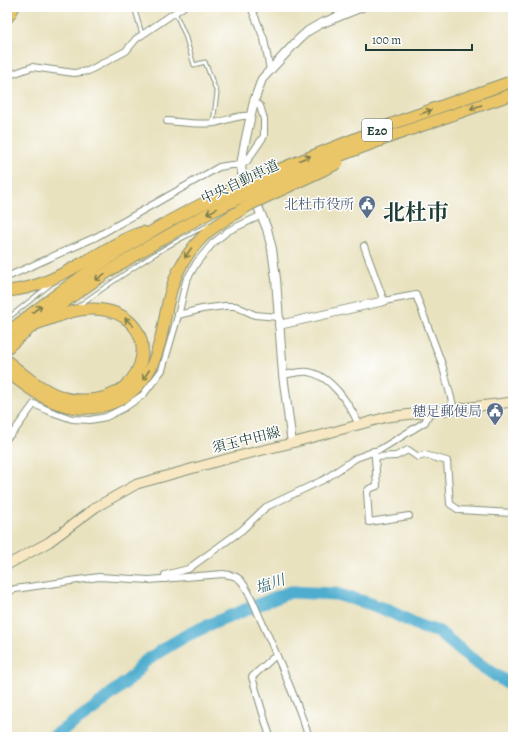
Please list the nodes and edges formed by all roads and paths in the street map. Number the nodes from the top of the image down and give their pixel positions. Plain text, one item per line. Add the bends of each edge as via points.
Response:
1 (14, 7) edge
2 (134, 7) edge
3 (183, 7) edge
4 (251, 7) edge
5 (362, 7) edge
6 (175, 12) junction
7 (7, 18) edge
8 (142, 35) junction
9 (270, 70) junction
10 (7, 76) edge
11 (513, 81) edge
12 (513, 94) edge
13 (254, 101) junction
14 (251, 116) junction
15 (167, 121) dead end
16 (213, 123) junction
17 (241, 165) junction
18 (247, 194) junction
19 (262, 215) junction
20 (220, 222) junction
21 (160, 226) junction
22 (364, 246) dead end
23 (71, 269) junction
24 (7, 277) edge
25 (7, 291) edge
26 (384, 301) junction
27 (67, 314) junction
28 (178, 315) junction
29 (7, 319) edge
30 (279, 321) junction
31 (33, 325) junction
32 (7, 333) edge
33 (9, 346) edge
34 (7, 361) edge
35 (7, 371) edge
36 (283, 375) junction
37 (513, 402) edge
38 (454, 409) junction
39 (430, 412) junction
40 (359, 425) junction
41 (7, 438) edge
42 (292, 443) junction
43 (374, 454) junction
44 (513, 513) edge
45 (409, 516) dead end
46 (7, 565) edge
47 (165, 579) junction
48 (7, 592) edge
49 (276, 655) junction
50 (270, 737) edge
51 (309, 737) edge

1 - 7 highway
2 - 8 lane
3 - 6 street
4 - 9 street via 264,40
5 - 9 street via 308,31
6 - 8 street
6 - 16 lane via 194,65 205,62 217,93
8 - 10 street via 126,51 88,71 74,73 32,67
9 - 13 street via 262,79
18 -> 11 highway, 中央自動車道 / E20, bridge via 291,164 397,122
12 -> 18 highway, 中央自動車道 / E20, bridge via 400,133 294,173
13 - 14 street
13 - 17 street via 262,110 264,136 247,161
14 - 16 street via 236,116
14 - 17 street
15 - 16 street
17 - 19 street
17 - 24 street via 219,167 96,237
18 - 20 highway
18 - 21 highway, 中央自動車道 / E20
18 -> 31 highway, 中央自動車道 / E20 via 198,218 136,254 102,275
19 - 28 street via 228,231 213,243 197,262 186,281
19 - 30 street via 272,249
20 - 27 lane via 170,246
20 -> 35 highway via 198,240 182,263 170,288 152,365 141,383 125,397 102,406 73,408 47,400
21 - 23 highway via 128,237
32 -> 21 highway, 中央自動車道 / E20 via 55,295
22 - 26 street
23 - 25 highway via 38,284
23 - 29 lane
26 - 30 street
26 - 38 street via 416,295 442,364
27 - 31 highway
34 -> 27 highway via 36,384 63,398 75,400 106,397 131,381 140,366 143,347 137,331 130,322 122,316 104,310 83,310
28 - 30 street via 202,309 235,306 255,315
28 - 41 street via 162,370 143,395 106,417 90,420 72,418 34,404
30 - 36 street
31 - 33 highway, 中央自動車道 / E20
36 - 40 street via 306,372 317,374 341,394
36 - 42 street
37 - 38 main road, 須玉中田線
38 - 39 main road, 須玉中田線
39 - 40 main road, 須玉中田線 via 387,417
39 - 43 street via 425,422
40 - 42 main road, 須玉中田線
42 - 46 main road, 須玉中田線 via 133,486 96,507 49,542
43 - 44 street via 396,456 408,450 418,457 425,455 447,460 450,504 459,510
43 - 45 street via 377,486 367,492 369,522
43 - 47 street via 356,458 325,480 266,507 242,530 208,556 188,569 165,575
47 - 48 street via 99,577
47 - 49 street via 224,574 234,576 248,591
49 - 50 street via 252,677
49 - 51 street via 297,701

